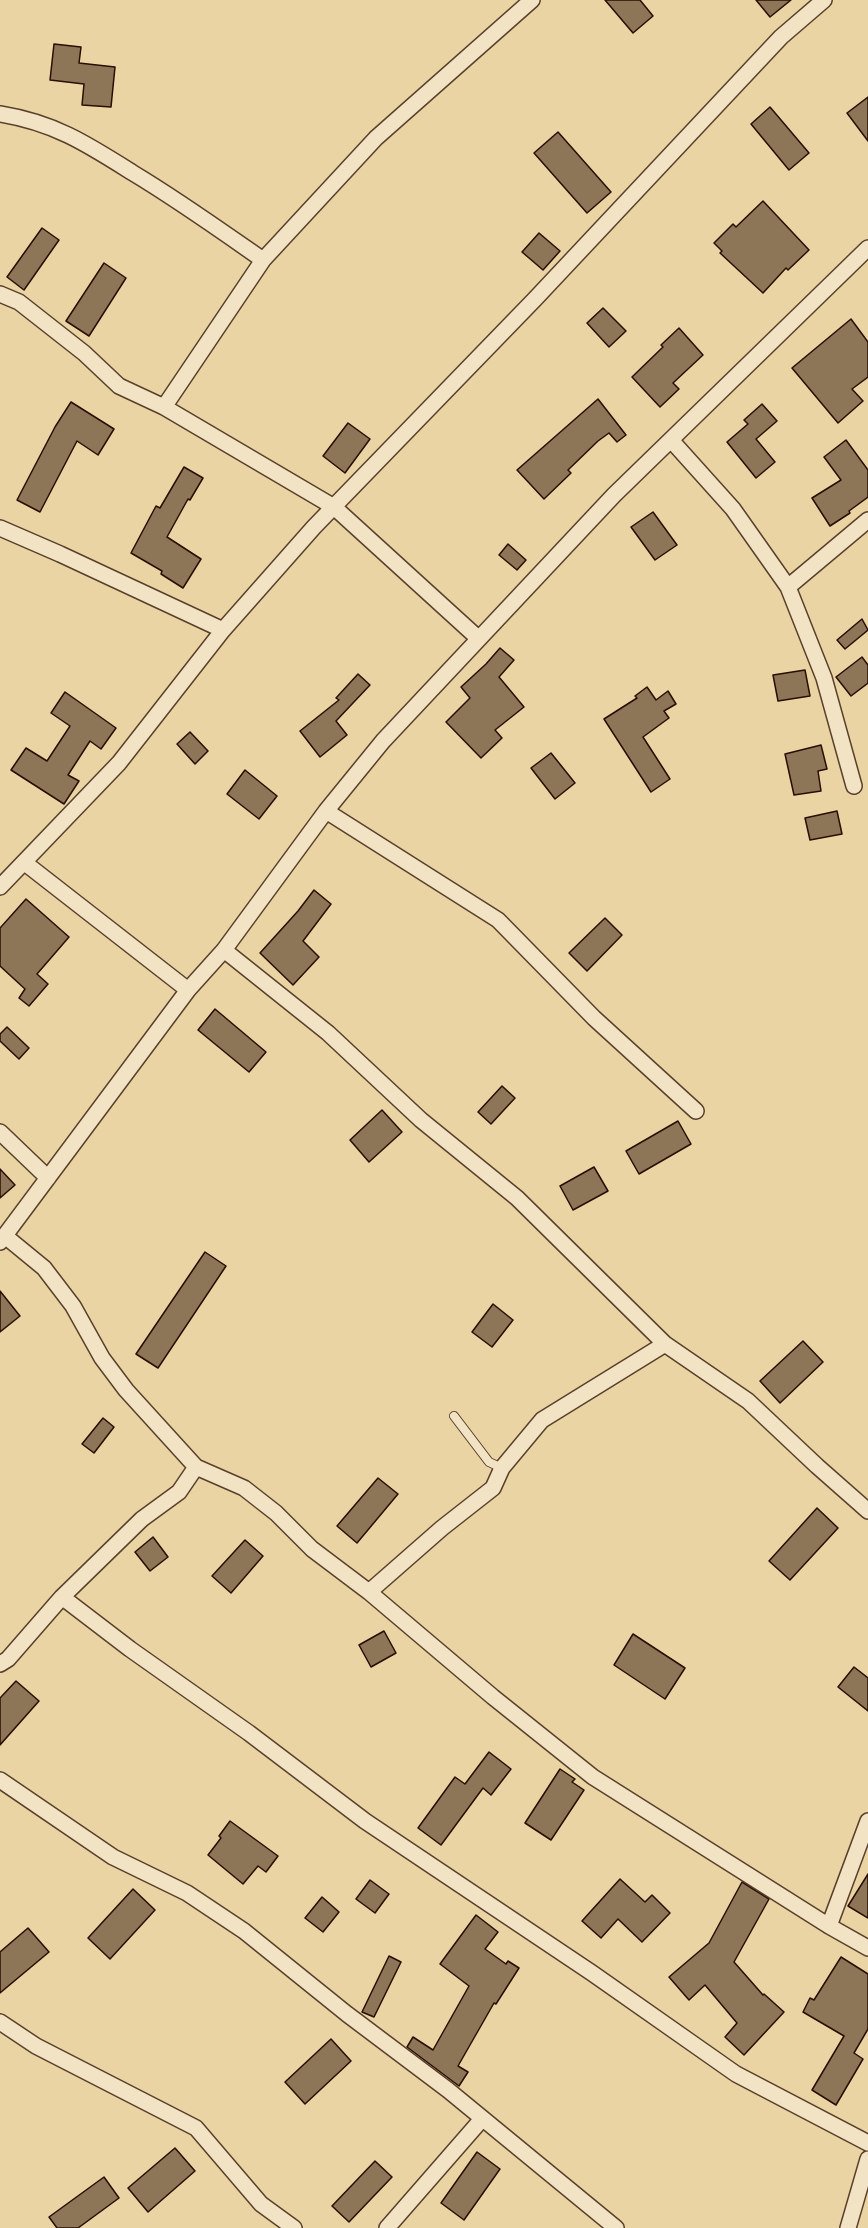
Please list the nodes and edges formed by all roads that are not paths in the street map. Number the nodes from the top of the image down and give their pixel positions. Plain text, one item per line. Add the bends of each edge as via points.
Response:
1 (532, 0) edge
2 (824, 0) edge
3 (0, 114) edge
4 (868, 248) edge
5 (263, 260) junction
6 (0, 294) edge
7 (164, 407) junction
8 (671, 440) junction
9 (334, 507) junction
10 (868, 520) edge
11 (0, 528) edge
12 (788, 587) junction
13 (223, 630) junction
14 (479, 639) junction
15 (854, 786) dead end
16 (326, 811) junction
17 (25, 863) junction
18 (0, 887) edge
19 (224, 950) junction
20 (188, 990) junction
21 (696, 1111) dead end
22 (0, 1132) edge
23 (48, 1178) junction
24 (3, 1239) edge
25 (665, 1344) junction
26 (454, 1416) dead end
27 (196, 1467) junction
28 (502, 1468) junction
29 (868, 1510) edge
30 (369, 1592) junction
31 (62, 1597) junction
32 (0, 1664) edge
33 (0, 1780) edge
34 (868, 1821) edge
35 (829, 1926) junction
36 (868, 1948) edge
37 (0, 2022) edge
38 (482, 2119) junction
39 (868, 2143) edge
40 (868, 2159) edge
41 (294, 2228) edge
42 (387, 2228) edge
43 (616, 2228) edge
44 (848, 2228) edge

1 - 5 street via 376,138
2 - 9 street via 782,37
3 - 5 street via 29,119 77,138 188,207
4 - 8 street
5 - 7 street
6 - 7 street via 19,302 119,386
7 - 9 street
8 - 12 street via 733,509
8 - 14 street
9 - 13 street
9 - 14 street
10 - 12 street
11 - 13 street
12 - 15 street via 824,678
13 - 17 street via 119,763
14 - 16 street via 383,741
16 - 19 street
16 - 21 street via 498,920 594,1018
17 - 18 street
17 - 20 street
19 - 20 street
19 - 25 street via 328,1033 421,1120 517,1198
20 - 23 street
22 - 23 street
23 - 24 street
24 - 27 street via 44,1268 126,1390
25 - 28 street via 542,1420
25 - 29 street via 748,1401
26 - 28 lane via 489,1462
27 - 30 street via 244,1488 312,1549
27 - 31 street via 179,1492 142,1519
28 - 30 street via 493,1488
30 - 35 street via 593,1777
31 - 32 street
31 - 39 street via 365,1821 736,2074
33 - 38 street via 113,1857 187,1893 244,1931
34 - 35 street
35 - 36 street
37 - 41 street via 36,2046 196,2128 261,2204
38 - 42 street
38 - 43 street
40 - 44 street

